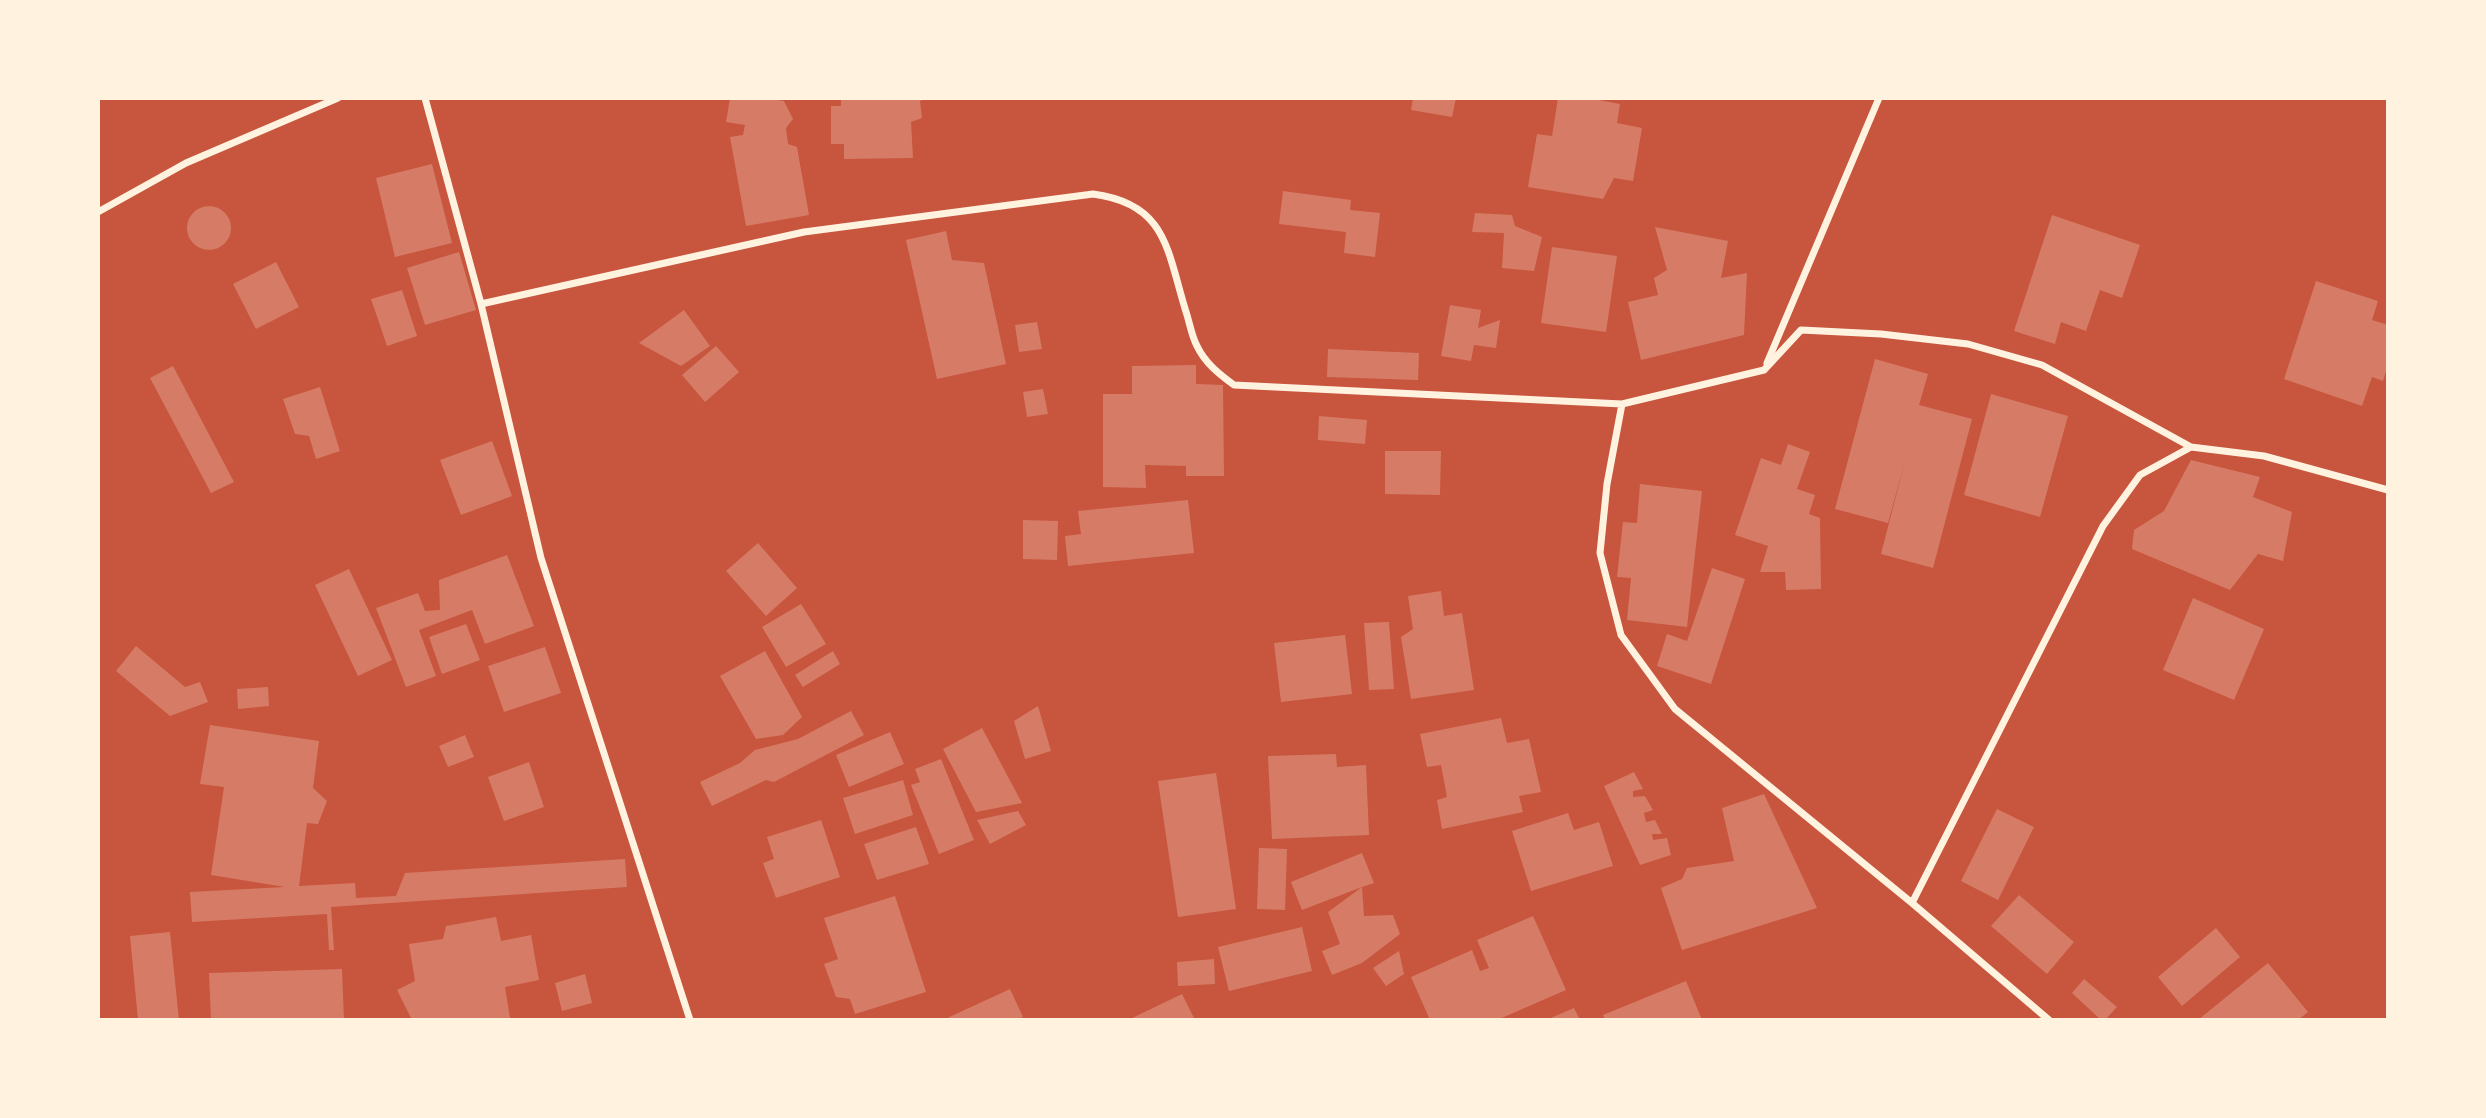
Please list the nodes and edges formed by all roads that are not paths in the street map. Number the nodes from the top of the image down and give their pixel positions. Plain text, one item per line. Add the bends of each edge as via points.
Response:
1 (338, 98) edge
2 (425, 98) edge
3 (1879, 98) edge
4 (98, 212) edge
5 (481, 304) junction
6 (1764, 370) junction
7 (1622, 404) junction
8 (2191, 447) junction
9 (2388, 490) edge
10 (1912, 903) junction
11 (690, 1020) edge
12 (2049, 1020) edge

1 - 4 street via 186,163
2 - 5 street
3 - 6 street
5 - 7 street via 804,232 1093,194 1117,198 1153,220 1196,346 1214,370 1234,385
5 - 11 street via 541,558
6 - 7 street
6 - 8 street via 1801,330 1968,344 2042,365
7 - 10 street via 1600,553 1621,635 1675,709
8 - 9 street via 2264,456
8 - 10 street via 2140,475 2103,526
10 - 12 street

